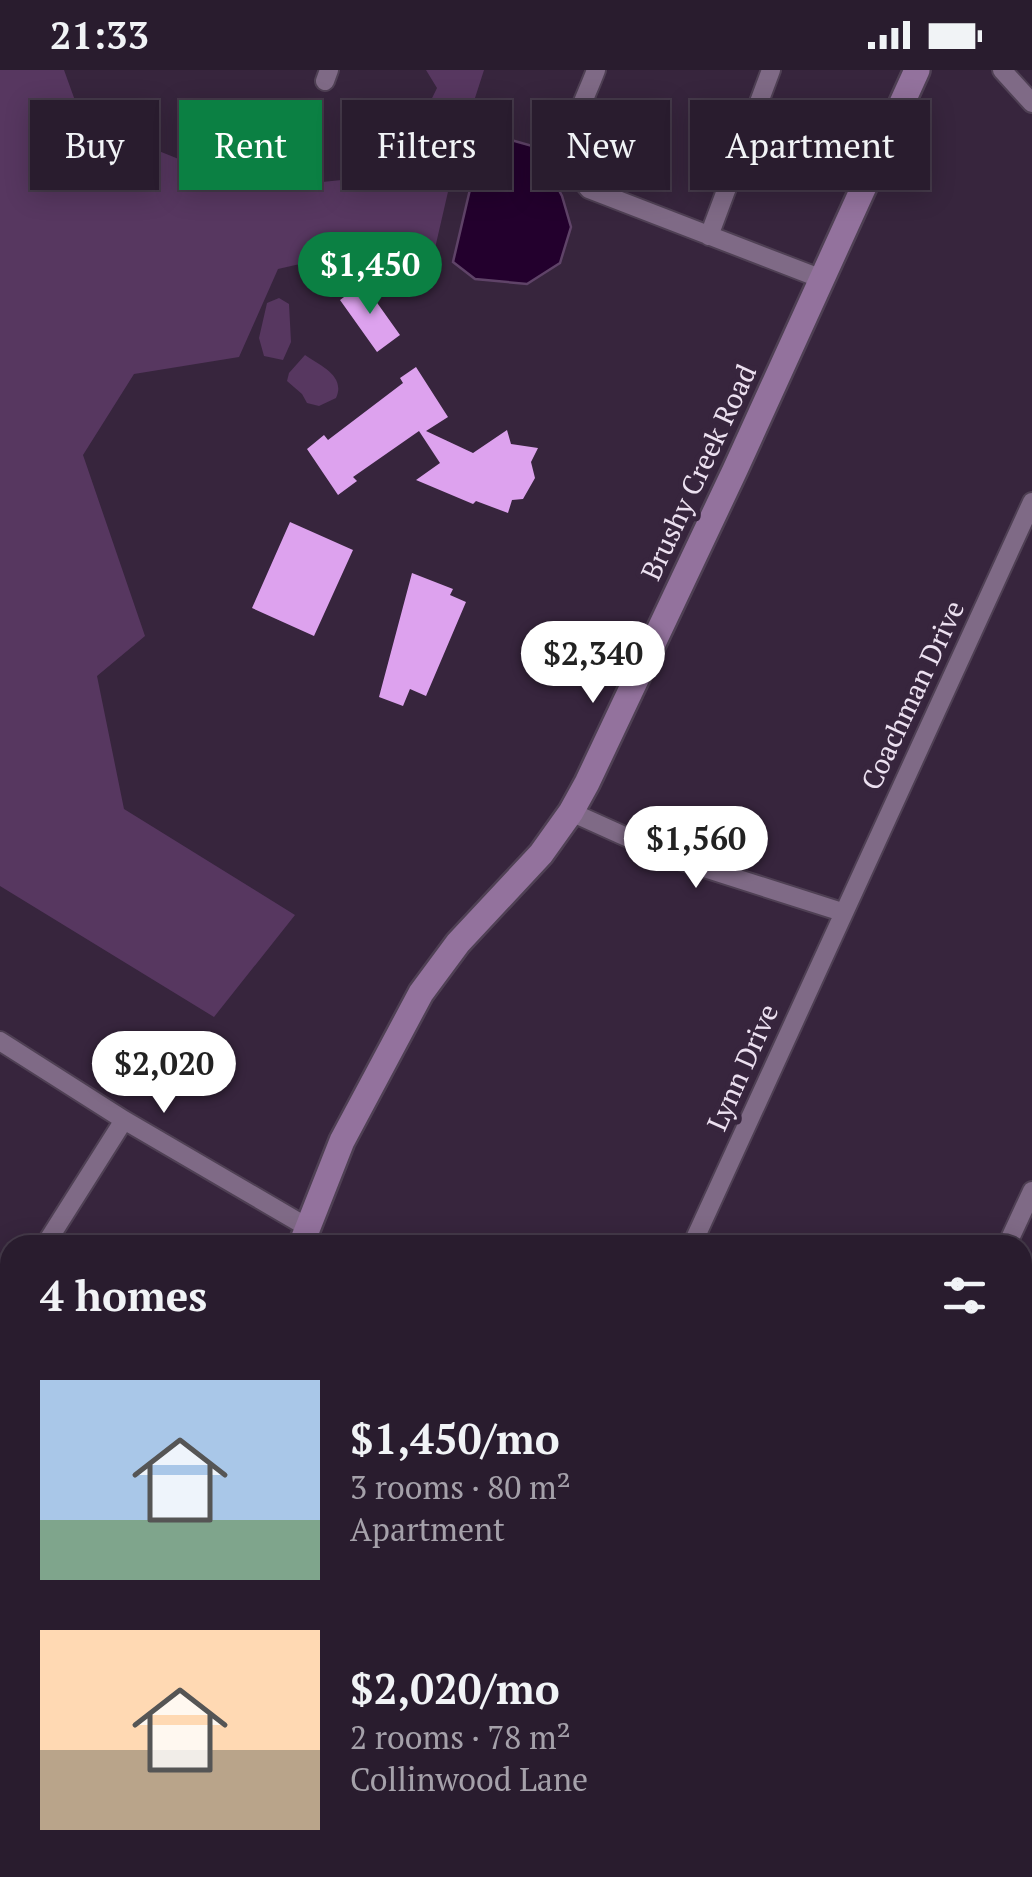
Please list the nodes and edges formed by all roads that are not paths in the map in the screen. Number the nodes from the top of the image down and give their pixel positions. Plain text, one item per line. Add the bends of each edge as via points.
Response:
1 (596, 70) edge
2 (771, 70) edge
3 (917, 70) edge
4 (1002, 70) edge
5 (1032, 104) edge
6 (709, 236) junction
7 (822, 278) junction
8 (1032, 502) edge
9 (571, 812) junction
10 (842, 912) junction
11 (0, 1041) edge
12 (124, 1120) junction
13 (1032, 1191) edge
14 (51, 1235) edge
15 (302, 1235) edge
16 (304, 1235) edge
17 (697, 1235) edge
18 (1012, 1235) edge

1 - 6 street via 570,149 574,169 589,189 607,198
2 - 6 street
3 - 7 street, Brushy Creek Road
4 - 5 street
6 - 7 street
7 - 9 street, Brushy Creek Road
8 - 10 street, Coachman Drive
9 - 10 street via 673,858
9 - 16 street, Brushy Creek Road via 422,993 342,1141
10 - 17 street, Lynn Drive
11 - 12 street
12 - 14 street
12 - 15 street
13 - 18 street

